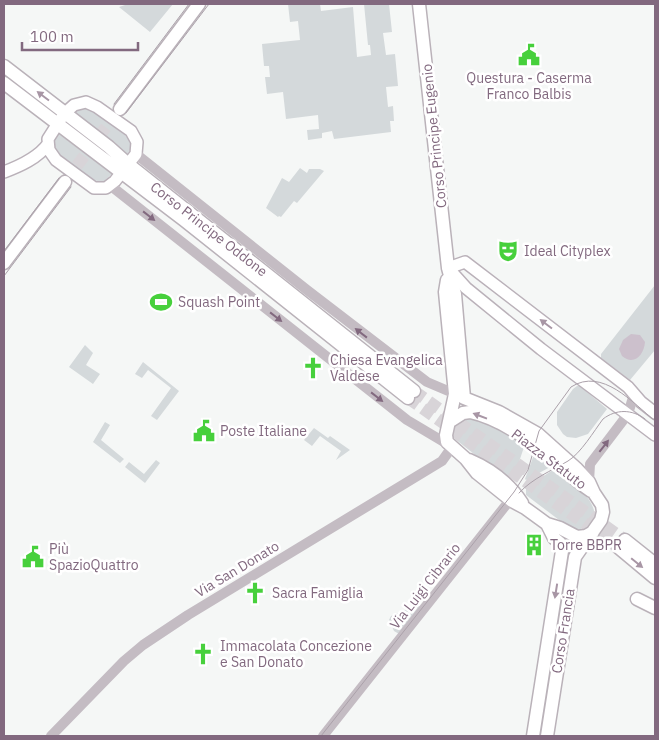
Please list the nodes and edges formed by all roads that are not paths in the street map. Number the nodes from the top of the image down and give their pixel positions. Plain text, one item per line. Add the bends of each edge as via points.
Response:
1 (200, 4) edge
2 (419, 4) edge
3 (4, 66) edge
4 (4, 83) edge
5 (120, 109) tunnel mouth
6 (64, 114) junction
7 (56, 124) junction
8 (48, 144) junction
9 (55, 160) junction
10 (128, 164) junction
11 (20, 166) junction
12 (4, 172) edge
13 (65, 182) tunnel mouth
14 (110, 186) junction
15 (4, 264) edge
16 (448, 268) junction
17 (634, 394) junction
18 (411, 395) tunnel mouth
19 (460, 396) junction
20 (655, 413) edge
21 (628, 414) junction
22 (449, 422) junction
23 (514, 426) junction
24 (655, 435) edge
25 (451, 446) junction
26 (466, 459) junction
27 (591, 487) junction
28 (510, 500) junction
29 (525, 508) junction
30 (547, 524) junction
31 (593, 532) junction
32 (655, 564) edge
33 (655, 578) edge
34 (637, 599) dead end
35 (655, 608) edge
36 (51, 736) edge
37 (323, 736) edge
38 (534, 736) edge
39 (547, 736) edge

1 - 5 main road
2 - 16 main road, Corso Principe Eugenio
6 -> 3 main road, Corso Principe Oddone
4 - 7 main road, Corso Principe Oddone
6 - 7 main road
6 - 10 main road, Corso Principe Oddone
6 - 10 main road via 74,105 91,103 130,131 137,142
7 - 8 main road
7 - 10 main road, Corso Principe Oddone
8 - 9 main road
8 - 11 main road
9 - 11 main road
9 - 14 main road via 94,188
10 - 14 main road
10 - 18 main road, Corso Principe Oddone via 204,236
19 -> 10 street, Corso Principe Oddone via 427,382 307,290
11 - 12 main road
13 - 15 main road
14 -> 25 street, Corso Principe Oddone via 407,420
17 -> 16 main road via 465,262
16 - 19 main road, Corso Principe Eugenio via 446,292
16 - 21 main road via 466,288
17 - 20 main road
17 - 21 street, Piazza Statuto
19 - 22 main road
19 - 23 main road, Piazza Statuto via 499,412
21 - 24 main road
27 -> 21 street, Piazza Statuto via 590,464
23 -> 22 main road, Piazza Statuto via 470,412
22 - 25 main road via 446,438
23 - 27 main road, Piazza Statuto via 538,434
25 - 26 main road
25 - 36 street, Via San Donato via 442,461 143,645
26 - 28 main road via 477,473
26 - 29 main road via 483,466 509,486
27 - 31 main road, Piazza Statuto via 603,512
28 - 29 main road
28 - 37 street, Via Luigi Cibrario
29 - 30 main road
30 - 31 main road via 577,537
30 -> 38 main road, Corso Francia via 562,551
31 - 39 main road, Corso Francia via 574,561
32 -> 33 main road via 622,544
34 - 35 main road

